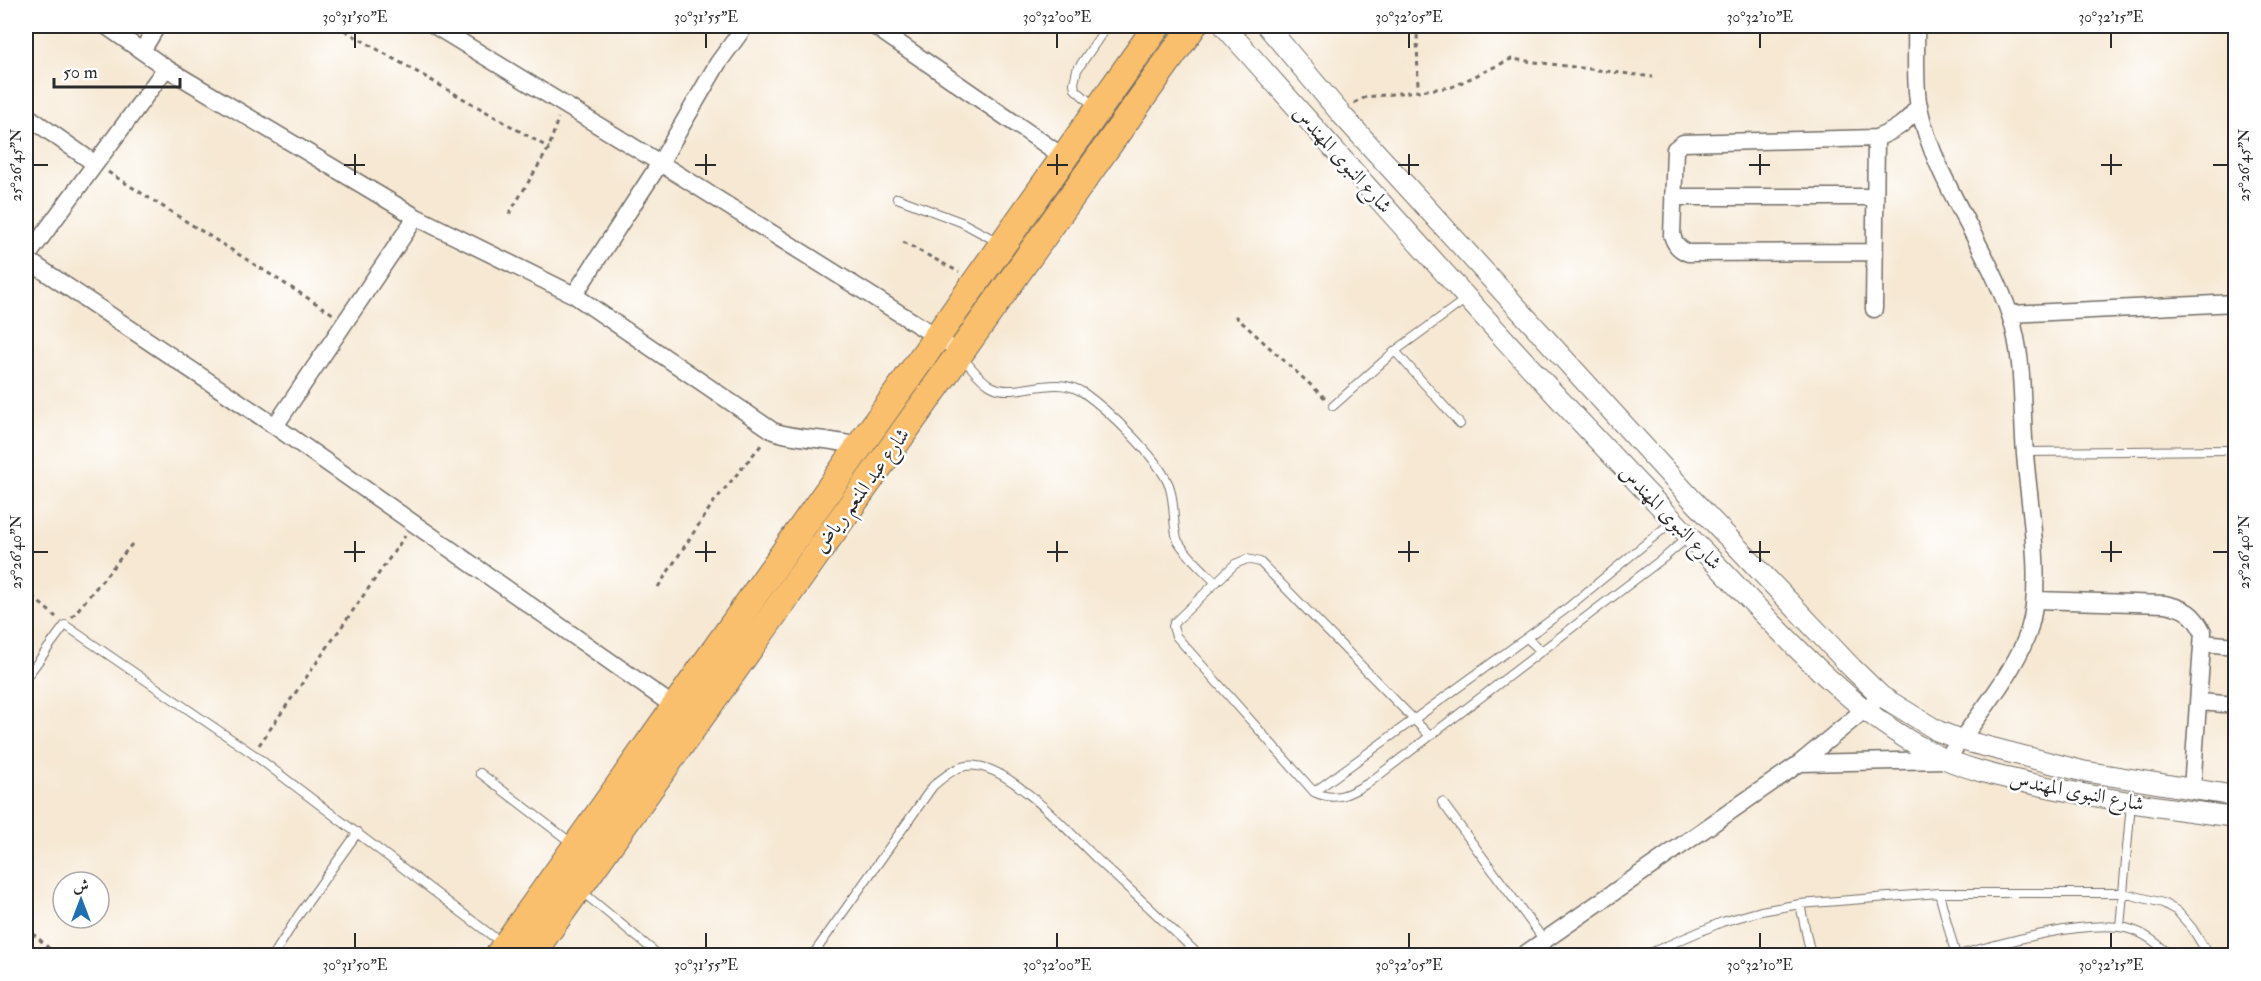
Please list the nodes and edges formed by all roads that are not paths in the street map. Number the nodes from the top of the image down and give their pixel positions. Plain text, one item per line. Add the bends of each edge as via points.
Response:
1 (106, 26) edge
2 (157, 26) edge
3 (435, 26) edge
4 (745, 26) edge
5 (874, 26) edge
6 (1107, 26) edge
7 (1157, 26) edge
8 (1193, 26) edge
9 (1224, 26) edge
10 (1267, 26) edge
11 (1916, 26) edge
12 (142, 51) junction
13 (166, 68) junction
14 (1919, 105) junction
15 (1098, 109) junction
16 (26, 115) edge
17 (1876, 138) junction
18 (1065, 158) junction
19 (94, 163) junction
20 (660, 163) junction
21 (1673, 197) junction
22 (1875, 197) junction
23 (897, 198) dead end
24 (416, 217) junction
25 (1003, 244) junction
26 (1875, 252) junction
27 (26, 258) edge
28 (1026, 260) junction
29 (1492, 279) junction
30 (574, 295) junction
31 (1466, 299) junction
32 (2235, 303) edge
33 (1874, 309) dead end
34 (2010, 314) junction
35 (939, 336) junction
36 (1395, 351) junction
37 (959, 354) junction
38 (1333, 406) road end
39 (1460, 424) dead end
40 (274, 426) junction
41 (859, 447) junction
42 (2229, 450) dead end
43 (2025, 452) junction
44 (1688, 495) junction
45 (1670, 517) junction
46 (1689, 536) junction
47 (1762, 573) junction
48 (1215, 582) junction
49 (1742, 591) junction
50 (2036, 600) junction
51 (1527, 638) junction
52 (2203, 643) junction
53 (2235, 646) edge
54 (1541, 651) junction
55 (26, 678) edge
56 (1881, 696) junction
57 (2200, 702) junction
58 (2235, 705) edge
59 (675, 707) junction
60 (1863, 709) junction
61 (1413, 719) junction
62 (1430, 736) junction
63 (1961, 740) junction
64 (1946, 760) junction
65 (1800, 763) junction
66 (480, 773) dead end
67 (634, 786) junction
68 (2192, 789) junction
69 (1314, 792) junction
70 (2235, 796) edge
71 (1442, 802) dead end
72 (2132, 802) junction
73 (2235, 818) edge
74 (358, 832) junction
75 (575, 845) junction
76 (557, 870) junction
77 (578, 888) junction
78 (1939, 893) junction
79 (2123, 893) junction
80 (1800, 904) junction
81 (2120, 927) junction
82 (1544, 940) junction
83 (502, 950) edge
84 (1955, 955) edge
85 (273, 956) edge
86 (530, 956) edge
87 (660, 956) edge
88 (812, 956) edge
89 (1200, 956) edge
90 (1522, 956) edge
91 (1643, 956) edge
92 (1811, 956) edge
93 (2170, 956) edge
94 (2209, 956) edge

1 - 12 street
2 - 12 street
3 - 20 street
4 - 20 street via 718,63
5 - 18 street
6 - 15 lane via 1075,77 1075,89
7 - 15 highway, شارع عبد المنعم رياض
8 - 28 highway, شارع عبد المنعم رياض
9 - 31 street, شارع النبوى المهندس
10 - 29 street, شارع النبوى المهندس via 1341,114
11 - 14 street
12 - 13 street
13 - 19 street
13 - 24 street
14 - 17 street via 1901,126
14 - 34 street via 1931,145
15 - 18 highway, شارع عبد المنعم رياض
16 - 19 street
17 - 21 street via 1683,142 1674,154
17 - 22 street
18 - 25 highway, شارع عبد المنعم رياض
19 - 27 street
20 - 30 street
20 - 35 street
21 - 22 street
21 - 26 street via 1674,242 1688,253
22 - 26 street
23 - 25 lane via 961,222
24 - 30 street
24 - 40 street
25 - 28 highway
25 - 35 highway, شارع عبد المنعم رياض
26 - 33 street
27 - 40 street
28 - 37 highway, شارع عبد المنعم رياض
29 - 31 street
29 - 44 street, شارع النبوى المهندس
30 - 41 street via 773,431
31 - 36 lane
31 - 45 street, شارع النبوى المهندس
32 - 34 street
34 - 43 street via 2020,356
35 - 37 street
35 - 41 highway, شارع عبد المنعم رياض
36 - 38 lane
36 - 39 lane
37 - 48 lane via 985,382 998,389 1063,385 1083,392 1157,465 1173,498 1178,541
37 - 67 highway, شارع عبد المنعم رياض
40 - 59 street
41 - 59 highway, شارع عبد المنعم رياض
42 - 43 lane
43 - 50 street
44 - 45 street
44 - 47 street, شارع النبوى المهندس
45 - 46 street, شارع النبوى المهندس
45 - 51 lane via 1566,609
46 - 49 street, شارع النبوى المهندس
46 - 54 lane
47 - 49 street
47 - 56 street, شارع النبوى المهندس
48 - 61 lane via 1235,564 1260,562
48 - 69 lane via 1174,623 1174,632
49 - 60 street, شارع النبوى المهندس
50 - 52 street via 2182,607 2195,617 2203,632
50 - 63 street via 2029,631 2016,660
51 - 54 lane
51 - 61 lane
52 - 53 street
52 - 57 street
54 - 62 lane
55 - 74 lane via 65,624 253,753
56 - 60 street
56 - 63 street, شارع النبوى المهندس via 1938,731
57 - 58 street
57 - 68 street
59 - 67 highway, شارع عبد المنعم رياض
60 - 64 street, شارع النبوى المهندس
60 - 65 street
61 - 62 lane
61 - 69 lane
62 - 69 lane via 1351,793 1331,798
63 - 64 street
63 - 68 street, شارع النبوى المهندس via 2082,771
64 - 65 street
64 - 72 street, شارع النبوى المهندس via 2004,778
65 - 82 street
66 - 75 lane
67 - 75 highway, شارع عبد المنعم رياض
67 - 77 highway, شارع عبد المنعم رياض
68 - 70 street, شارع النبوى المهندس
71 - 82 lane
72 - 73 street, شارع النبوى المهندس
72 - 79 lane
74 - 83 lane
74 - 85 lane
75 - 76 highway, شارع عبد المنعم رياض
76 - 77 highway
76 - 83 highway, شارع عبد المنعم رياض
77 - 86 highway, شارع عبد المنعم رياض
77 - 87 lane
78 - 79 lane
78 - 80 lane
78 - 84 lane
79 - 81 lane
79 - 94 lane via 2163,903 2177,912
80 - 91 lane via 1722,922
80 - 92 lane
81 - 84 lane via 2058,932
81 - 93 lane via 2154,941
82 - 90 street
88 - 89 lane via 933,786 954,770 975,765 996,771 1035,800

